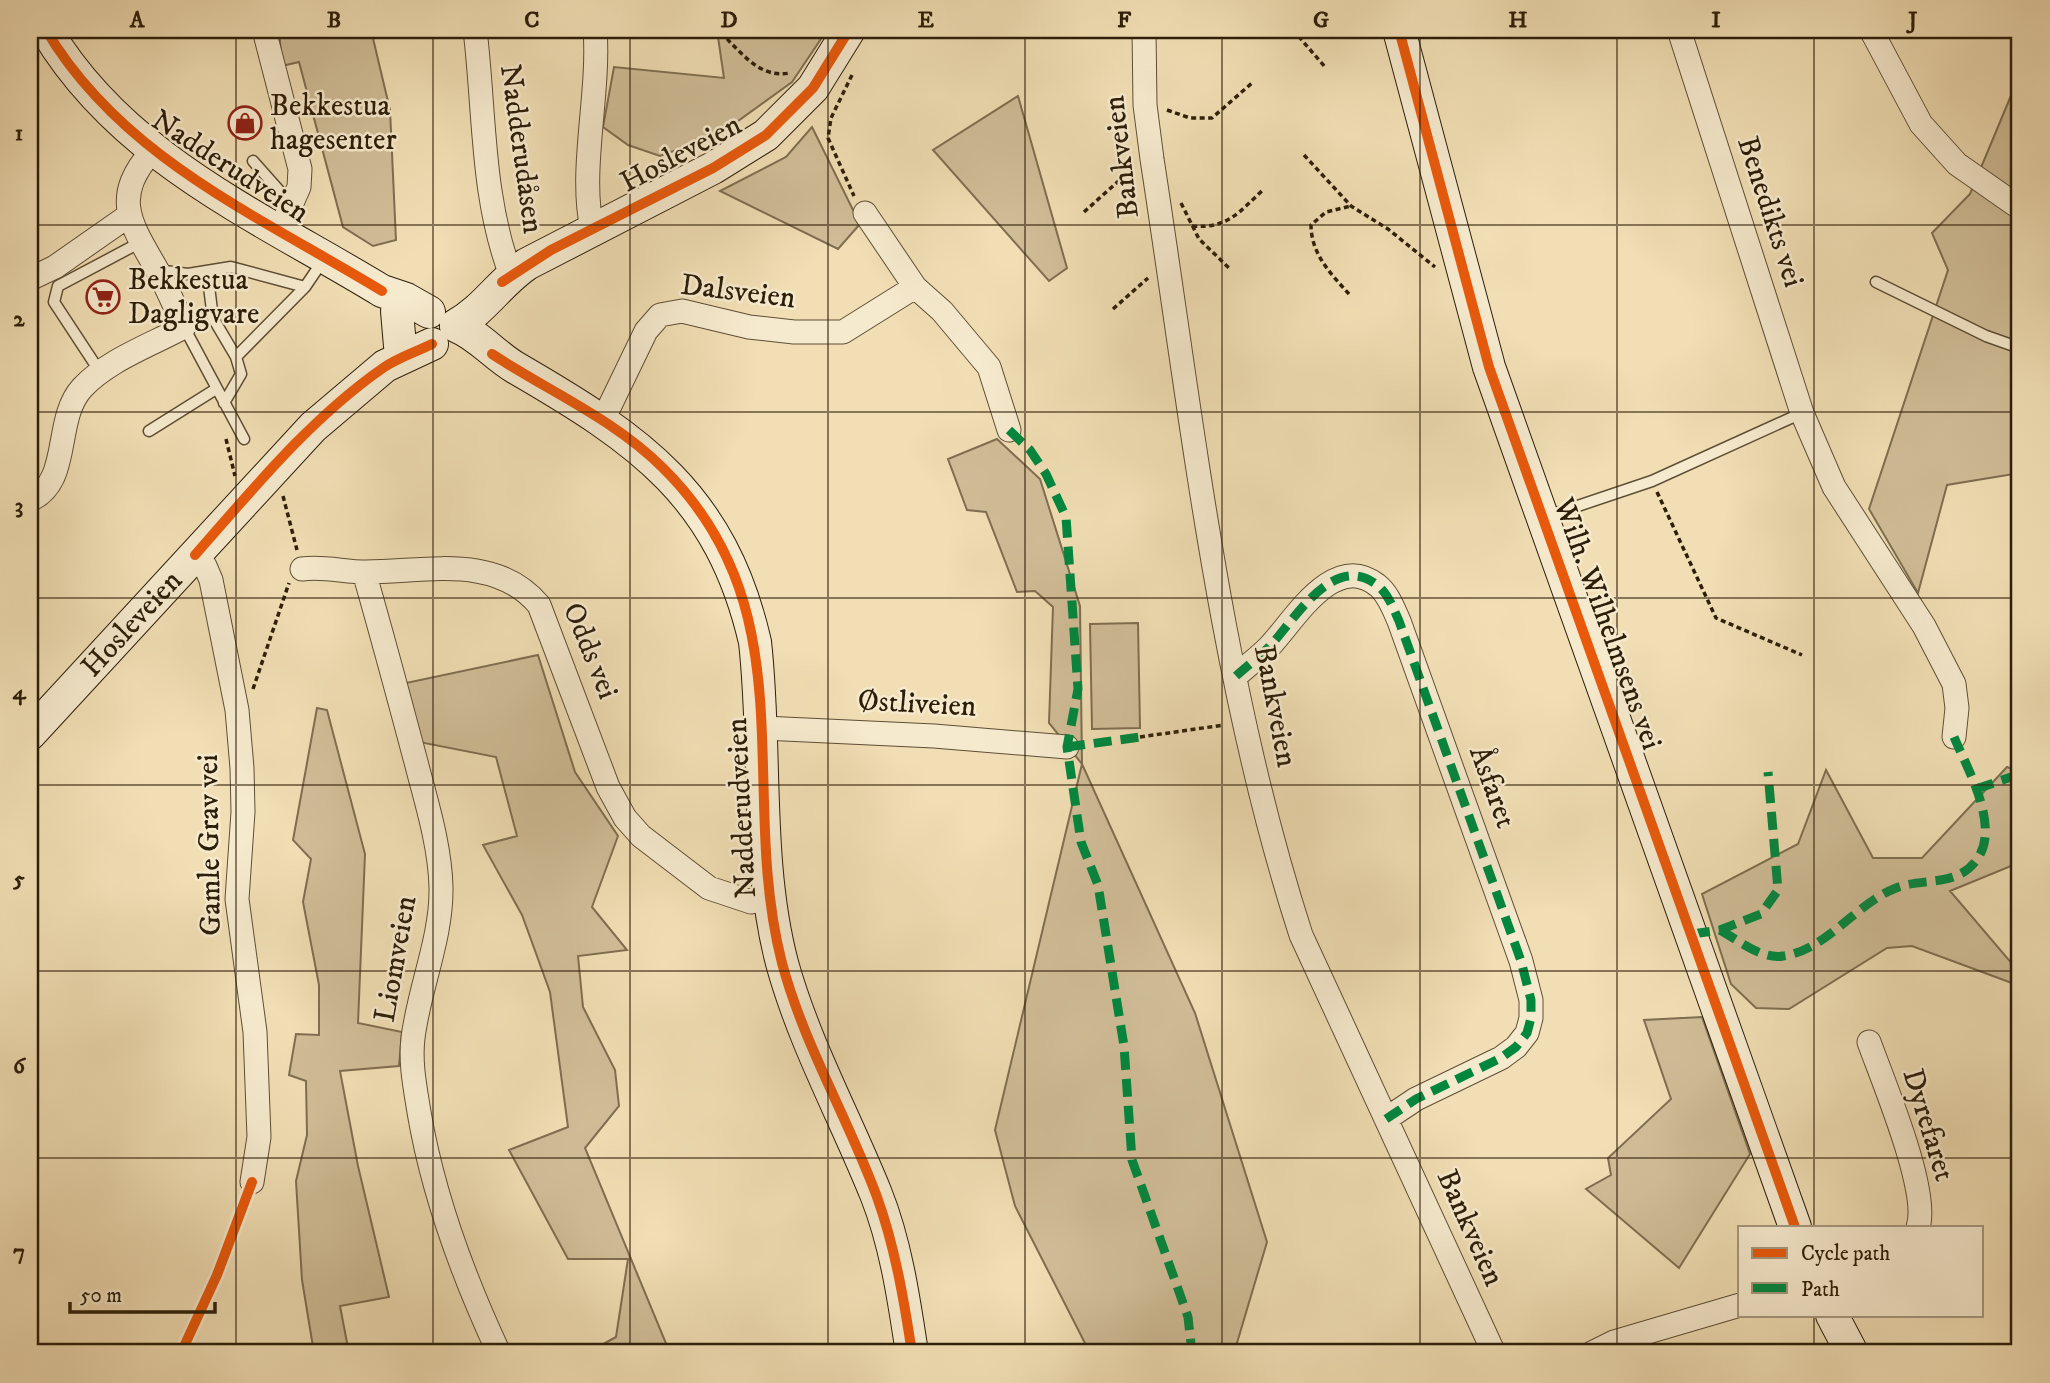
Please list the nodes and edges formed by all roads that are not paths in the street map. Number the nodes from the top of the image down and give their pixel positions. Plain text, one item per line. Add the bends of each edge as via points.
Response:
1 (46, 30) edge
2 (264, 30) edge
3 (475, 30) edge
4 (595, 30) edge
5 (1144, 30) edge
6 (1399, 30) edge
7 (1679, 30) edge
8 (1871, 30) edge
9 (844, 40) edge
10 (152, 151) junction
11 (253, 162) dead end
12 (2020, 208) edge
13 (865, 213) road end
14 (128, 216) junction
15 (287, 218) junction
16 (592, 228) junction
17 (141, 242) junction
18 (325, 257) junction
19 (157, 270) junction
20 (207, 271) junction
21 (30, 279) edge
22 (506, 279) junction
23 (1876, 282) dead end
24 (305, 287) junction
25 (915, 287) junction
26 (184, 327) junction
27 (422, 327) junction
28 (2020, 348) edge
29 (236, 356) junction
30 (100, 372) junction
31 (216, 389) junction
32 (224, 403) junction
33 (1802, 413) junction
34 (603, 420) junction
35 (1009, 430) dead end
36 (149, 431) dead end
37 (244, 439) dead end
38 (30, 500) edge
39 (1542, 518) junction
40 (195, 555) junction
41 (302, 569) road end
42 (364, 572) junction
43 (1236, 676) junction
44 (762, 728) junction
45 (30, 734) edge
46 (1954, 737) dead end
47 (1067, 747) dead end
48 (770, 898) junction
49 (1870, 1042) dead end
50 (1386, 1119) junction
51 (252, 1182) dead end
52 (1795, 1226) edge
53 (1918, 1226) edge
54 (1738, 1307) edge
55 (1833, 1316) edge
56 (499, 1353) edge
57 (912, 1353) edge
58 (1494, 1353) edge
59 (1592, 1353) edge
60 (1852, 1353) edge

1 - 10 main road, Nadderudveien via 95,98
2 - 15 street via 299,158 299,187
3 - 22 street, Nadderudåsen via 486,169
4 - 16 street
5 - 43 street, Bankveien via 1145,105 1153,167
6 - 39 main road, Wilh. Wilhelmsens vei via 1489,367
7 - 33 street, Benedikts vei
8 - 12 street via 1921,124 1957,164
9 - 16 main road, Hosleveien via 798,106 766,135 713,168
10 - 14 street via 127,191
10 - 15 main road, Nadderudveien via 195,181
11 - 15 lane
13 - 25 street
14 - 17 street
14 - 21 street
15 - 18 main road, Nadderudveien
16 - 22 main road, Hosleveien
17 - 19 street
17 - 30 lane via 58,286 54,302
18 - 24 lane
18 - 27 main road, Nadderudveien
19 - 20 lane
19 - 26 street
20 - 24 lane via 231,267
20 - 29 lane via 213,318
22 - 27 main road, Hosleveien via 488,300
23 - 28 lane
24 - 29 lane
25 - 34 street, Dalsveien via 843,332 749,327 682,311 660,315 646,331
25 - 35 street via 942,311 989,367
26 - 30 street
26 - 31 lane
27 - 34 main road, Nadderudveien via 492,354
27 - 40 main road, Hosleveien via 313,427
29 - 32 lane via 241,374
30 - 38 street via 81,389 66,416 53,480 46,492
31 - 32 lane
31 - 36 lane
32 - 37 lane
33 - 39 lane via 1652,481
33 - 46 street, Benedikts vei via 1833,487 1924,626 1954,684
34 - 44 main road, Nadderudveien via 686,492 717,539 739,584 750,621
39 - 52 main road, Wilh. Wilhelmsens vei
40 - 45 main road, Hosleveien
40 - 51 street, Gamle Grav vei via 211,580 237,710 243,812 237,899 255,1032 259,1137
41 - 42 street, Odds vei via 322,566
42 - 48 street, Odds vei via 478,569 527,590 544,616 608,787 625,818 641,836 709,888 751,902
42 - 56 street, Liomveien via 422,784 441,887 413,1039 412,1073 436,1188 468,1287
43 - 50 street, Bankveien via 1278,866 1300,935
43 - 50 street, Åsfaret via 1334,580 1357,576 1379,586 1399,621 1521,961 1531,1018 1516,1047
44 - 47 street, Østliveien
44 - 48 main road, Nadderudveien
48 - 57 main road, Nadderudveien via 795,1002 888,1230
49 - 53 street, Dyrefaret via 1913,1172 1920,1208
50 - 58 street, Bankveien
54 - 59 street via 1614,1342
55 - 60 main road

